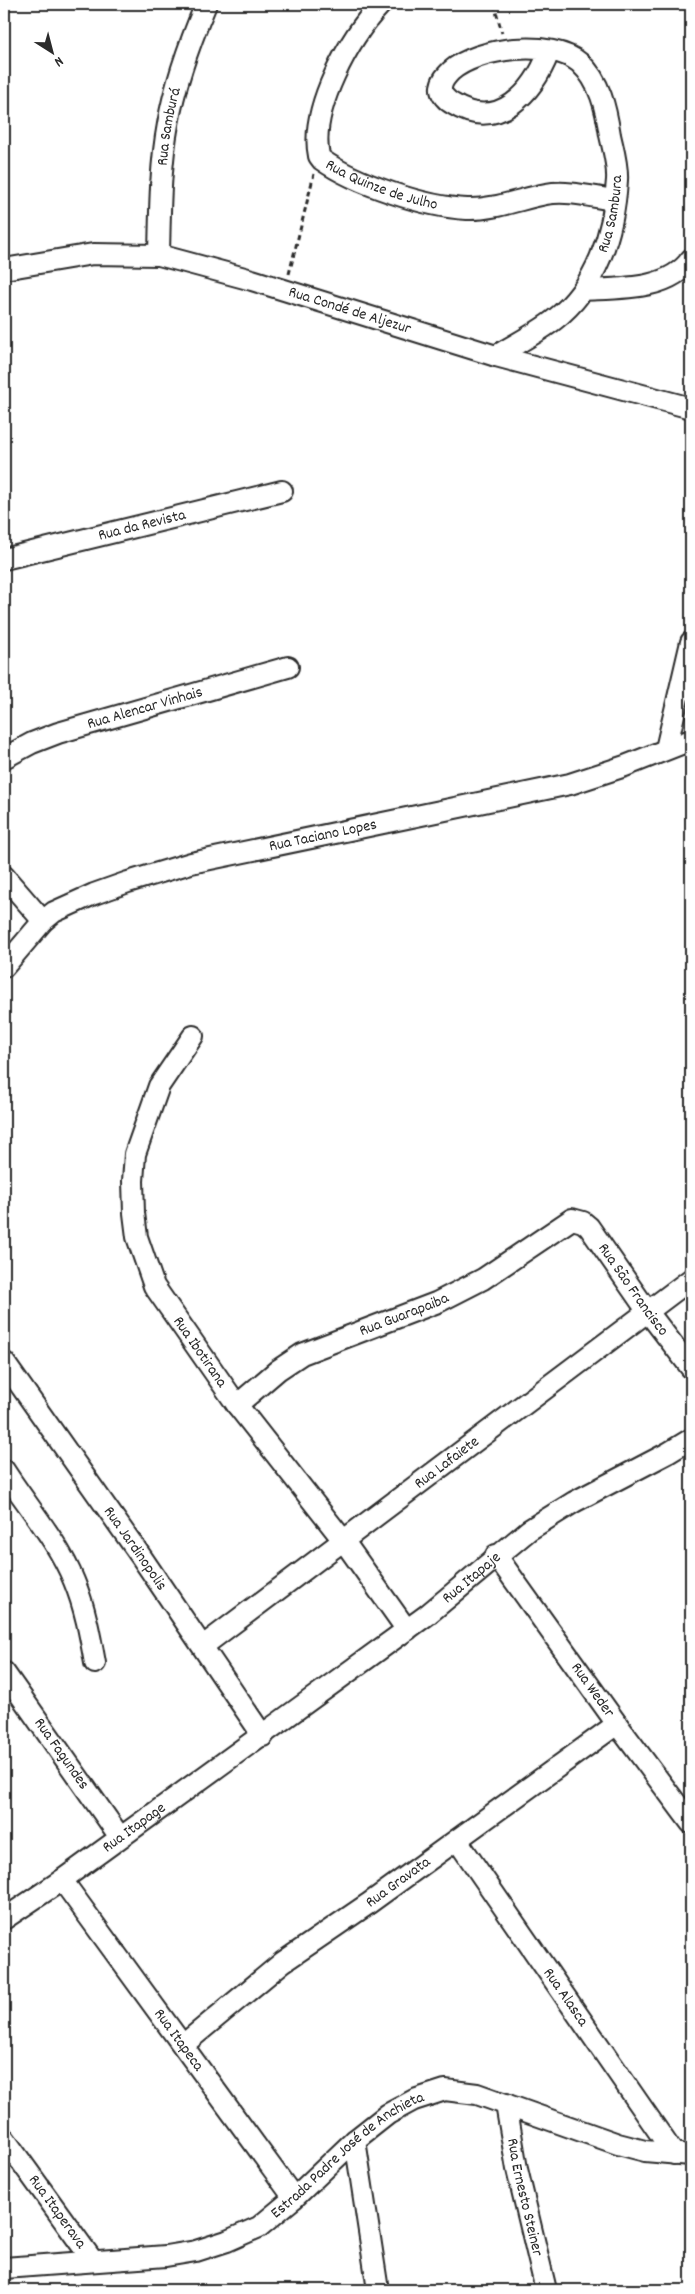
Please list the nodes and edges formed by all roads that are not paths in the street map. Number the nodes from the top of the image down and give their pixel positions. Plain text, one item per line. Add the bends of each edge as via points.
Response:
1 (206, 4) edge
2 (381, 4) edge
3 (549, 52) junction
4 (614, 200) junction
5 (159, 255) junction
6 (691, 258) edge
7 (4, 269) edge
8 (583, 290) junction
9 (496, 356) junction
10 (691, 408) edge
11 (282, 491) dead end
12 (4, 559) edge
13 (691, 642) edge
14 (288, 667) dead end
15 (691, 740) edge
16 (666, 749) junction
17 (4, 758) edge
18 (4, 876) edge
19 (43, 921) junction
20 (4, 967) edge
21 (193, 1036) dead end
22 (572, 1219) joint
23 (691, 1279) edge
24 (648, 1312) junction
25 (4, 1362) edge
26 (691, 1368) edge
27 (236, 1405) junction
28 (691, 1439) edge
29 (4, 1470) edge
30 (343, 1540) junction
31 (496, 1555) junction
32 (407, 1630) junction
33 (203, 1646) junction
34 (95, 1663) dead end
35 (4, 1672) edge
36 (617, 1724) junction
37 (264, 1736) junction
38 (691, 1823) edge
39 (120, 1836) junction
40 (457, 1840) junction
41 (62, 1880) junction
42 (4, 1919) edge
43 (183, 2045) junction
44 (506, 2104) junction
45 (4, 2138) edge
46 (355, 2140) junction
47 (682, 2154) edge
48 (294, 2198) junction
49 (93, 2262) junction
50 (4, 2268) edge
51 (378, 2290) edge
52 (546, 2290) edge

1 - 5 street, Rua Samburá via 191,41 168,122 160,187
2 - 4 street, Rua Quinze de Julho via 355,36 333,78 321,117 319,156 354,178 403,196 467,209 557,193
3 - 3 street, Rua Sambura via 536,80 504,109 475,113 458,108 444,97 443,78 478,56 506,48
3 - 4 street, Rua Sambura via 580,63 597,87 607,116 617,178
4 - 8 street, Rua Sambura via 606,246
5 - 7 street, Rua Condé de Aljezur via 93,254
5 - 9 street, Rua Condé de Aljezur
6 - 8 street via 674,275 643,286
8 - 9 street, Rua Sambura via 555,319
9 - 10 street, Rua Condé de Aljezur
11 - 12 street, Rua da Revista
13 - 16 street
14 - 17 street, Rua Alencar Vinhais via 66,730
15 - 16 street, Rua Taciano Lopes
16 - 19 street, Rua Taciano Lopes via 570,784 191,863 94,894 54,912
18 - 19 street
19 - 20 street, Rua Taciano Lopes
21 - 27 street, Rua Ibotirana via 159,1086 144,1123 135,1154 134,1213 137,1237 154,1286
22 - 24 street, Rua São Francisco via 589,1227
22 - 27 street, Rua Guarapaiba via 483,1278 438,1302 302,1354
23 - 24 street, Rua Lafaiete
24 - 26 street, Rua São Francisco
24 - 30 street, Rua Lafaiete
25 - 33 street, Rua Jardinopolis
27 - 30 street, Rua Ibotirana
28 - 31 street, Rua Itapaje via 550,1516
29 - 34 street via 71,1573 85,1613
30 - 32 street, Rua Ibotirana
30 - 33 street, Rua Lafaiete
31 - 32 street, Rua Itapaje
31 - 36 street, Rua Weder
32 - 37 street, Rua Itapaje
33 - 37 street, Rua Jardinopolis
35 - 39 street, Rua Fagundes
36 - 38 street, Rua Weder
36 - 40 street, Rua Gravata
37 - 39 street, Rua Itapage
39 - 41 street, Rua Itapage
40 - 43 street, Rua Gravata via 283,1962
40 - 47 street, Rua Alasca
41 - 42 street, Rua Itapage
41 - 43 street, Rua Itapeca
43 - 48 street, Rua Itapeca
44 - 46 street, Estrada Padre José de Anchieta via 462,2091 445,2090 414,2100 388,2114
44 - 47 street, Estrada Padre José de Anchieta via 618,2144 645,2151
44 - 52 street, Rua Ernesto Steiner via 517,2168
45 - 49 street, Rua Itaperava
46 - 48 street, Estrada Padre José de Anchieta
46 - 51 street
48 - 49 street, Estrada Padre José de Anchieta via 259,2227 204,2248 166,2256
49 - 50 street, Estrada Padre José de Anchieta

